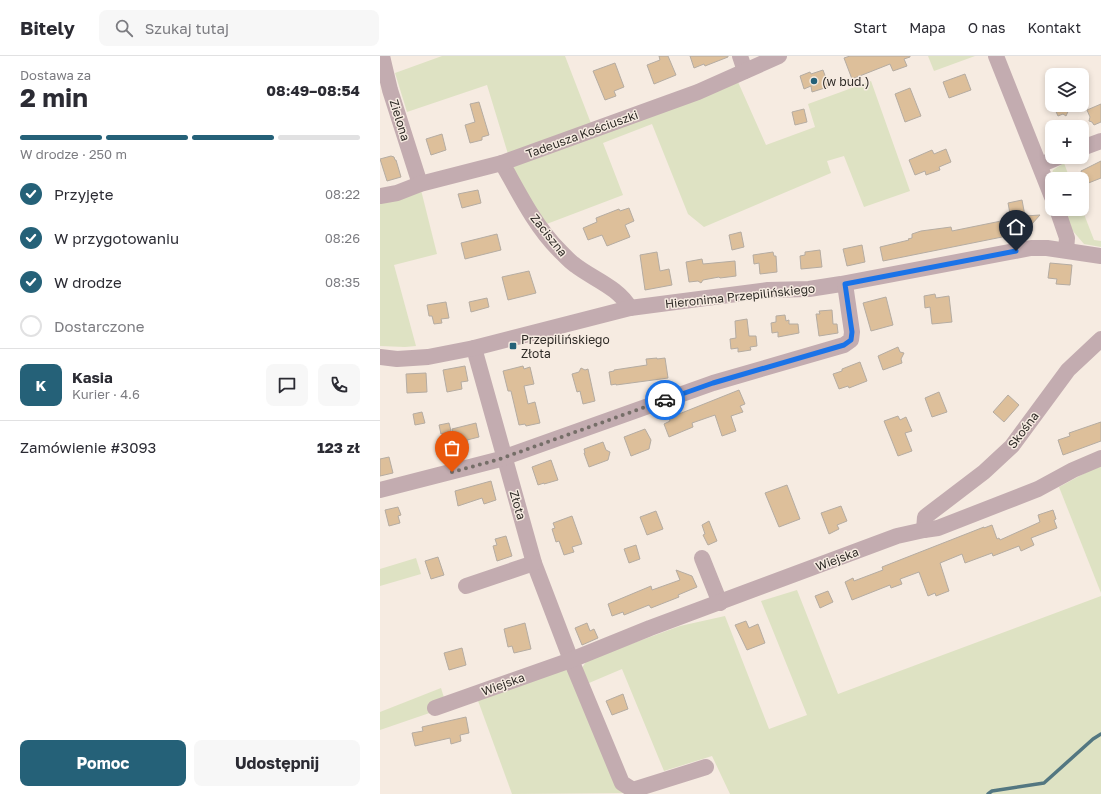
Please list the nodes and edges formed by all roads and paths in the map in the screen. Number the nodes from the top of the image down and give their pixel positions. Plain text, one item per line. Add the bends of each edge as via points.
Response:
1 (382, 56) edge
2 (740, 56) edge
3 (779, 56) edge
4 (996, 56) edge
5 (745, 71) junction
6 (1101, 141) edge
7 (1089, 145) edge
8 (502, 163) junction
9 (1045, 163) edge
10 (1040, 165) junction
11 (1045, 178) edge
12 (420, 184) junction
13 (380, 196) edge
14 (1059, 216) edge
15 (1066, 250) junction
16 (1101, 256) edge
17 (845, 284) junction
18 (630, 308) junction
19 (1101, 339) edge
20 (474, 348) junction
21 (380, 357) edge
22 (503, 457) junction
23 (1101, 458) edge
24 (380, 490) edge
25 (924, 530) junction
26 (702, 558) dead end
27 (534, 563) junction
28 (466, 586) dead end
29 (720, 603) junction
30 (571, 660) junction
31 (435, 708) dead end
32 (706, 767) dead end

1 - 12 street, Zielona via 390,90
2 - 5 street
3 - 5 street, Tadeusza Kościuszki
4 - 10 street
5 - 8 street, Tadeusza Kościuszki via 698,92
6 - 7 street
8 - 12 street, Tadeusza Kościuszki
8 - 18 street, Zaciszna via 534,219 558,249 574,265 619,294
9 - 10 street
10 - 11 street
12 - 13 street, Tadeusza Kościuszki via 397,193
14 - 15 street via 1067,238
15 - 16 street, Hieronima Przepilińskiego
15 - 17 street, Hieronima Przepilińskiego via 1031,248
17 - 18 street, Hieronima Przepilińskiego via 768,290
17 - 22 street via 852,332 851,340 844,345 713,383
18 - 20 street, Hieronima Przepilińskiego
19 - 25 street, Skośna via 1068,370 1012,446 984,472 925,517
20 - 21 street, Hieronima Przepilińskiego via 428,357
20 - 22 street, Złota
22 - 24 street
22 - 27 street, Złota
23 - 25 street, Wiejska via 1038,489 938,528
25 - 29 street, Wiejska via 898,536
26 - 29 street
27 - 28 street
27 - 30 street, Złota
29 - 30 street, Wiejska
30 - 31 street, Wiejska
30 - 32 street via 622,783 633,790

